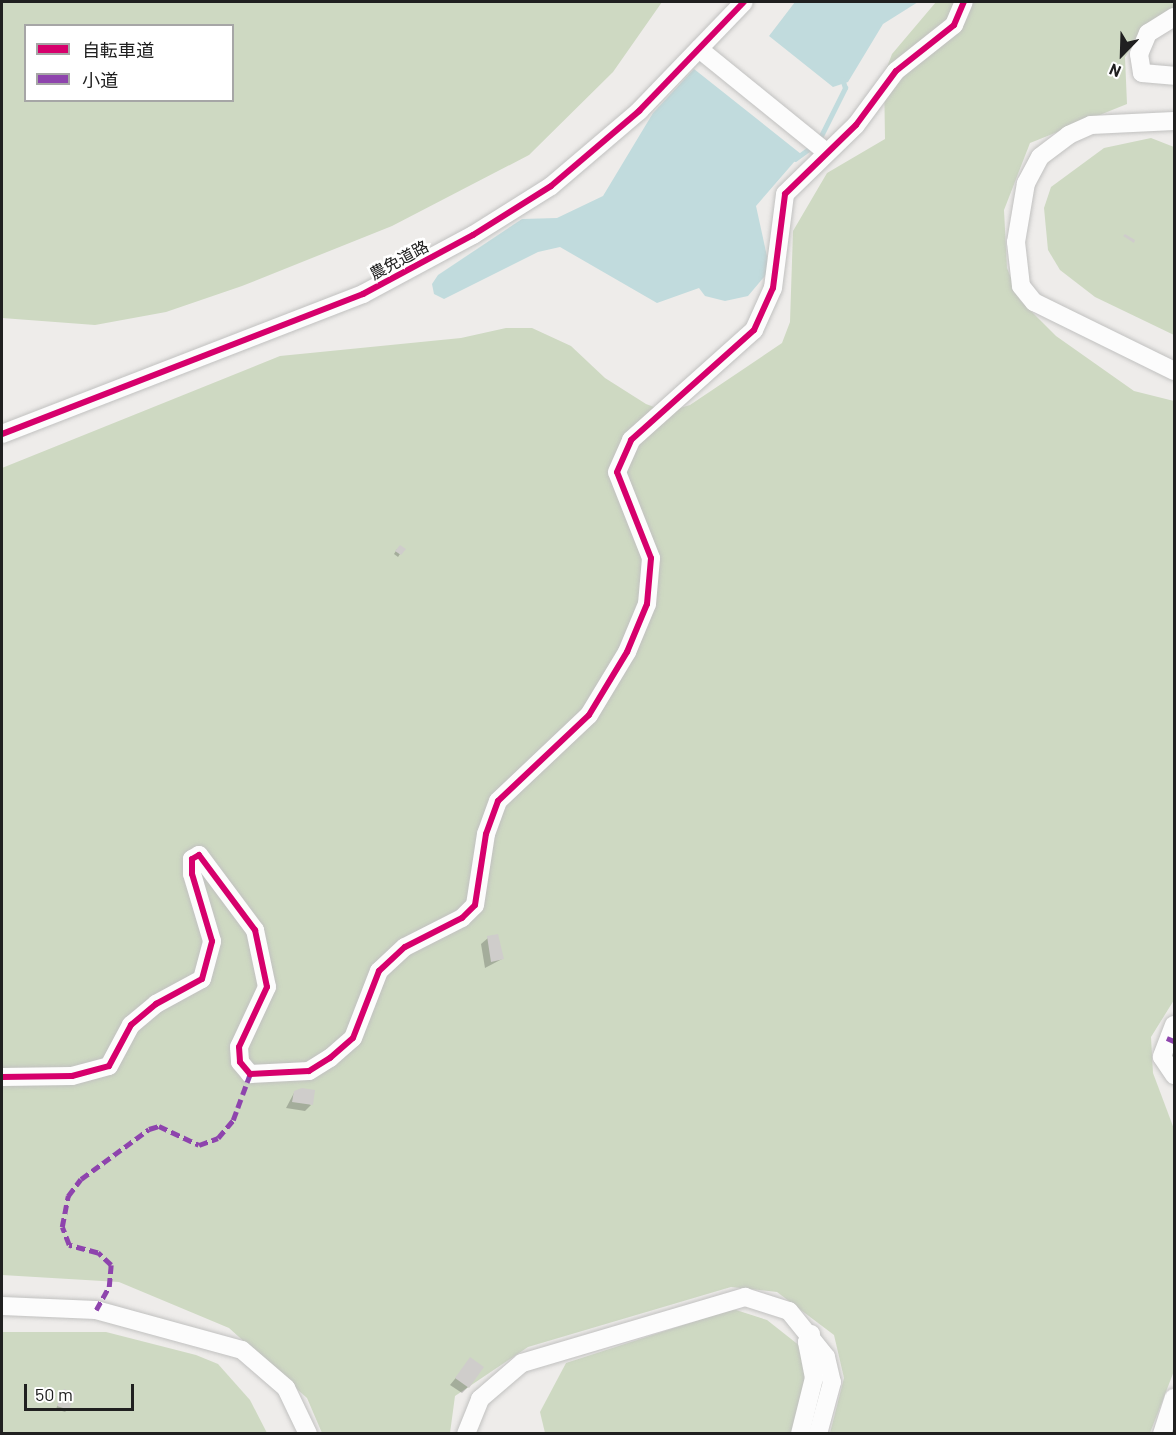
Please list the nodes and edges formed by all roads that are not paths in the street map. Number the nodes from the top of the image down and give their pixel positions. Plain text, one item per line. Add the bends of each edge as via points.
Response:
1 (744, 2) edge
2 (964, 2) edge
3 (1174, 17) edge
4 (699, 49) junction
5 (1174, 76) edge
6 (1174, 121) edge
7 (826, 152) junction
8 (1174, 371) edge
9 (2, 434) edge
10 (1174, 1025) edge
11 (1174, 1075) edge
12 (2, 1077) edge
13 (2, 1306) edge
14 (812, 1333) junction
15 (1174, 1398) edge
16 (308, 1434) edge
17 (466, 1434) edge
18 (800, 1434) edge
19 (818, 1434) edge
20 (1162, 1434) edge

1 - 4 street, 農免道路
2 - 7 street via 954,25 896,70 856,125
3 - 5 street via 1148,33 1139,54 1142,73
4 - 7 street
4 - 9 street, 農免道路 via 639,111 551,186 473,235 363,294
6 - 8 street via 1091,125 1069,135 1040,157 1026,183 1016,243 1021,286 1034,302
7 - 12 street via 784,194 772,288 760,321 631,440 617,472 651,558 647,604 616,672 589,715 498,801 486,834 475,905 462,918 405,946 379,971 353,1038 330,1058 309,1071 250,1074 240,1062 239,1047 267,987 258,942 247,914 199,855 192,859 192,874 212,941 202,979 156,1004 131,1025 109,1066 72,1076
10 - 11 street via 1162,1057
13 - 16 street via 96,1310 242,1350 286,1388
14 - 17 street via 789,1311 768,1301 719,1301 522,1362 480,1399
14 - 18 street via 807,1342 814,1378 811,1403
14 - 19 street via 832,1382
15 - 20 street

